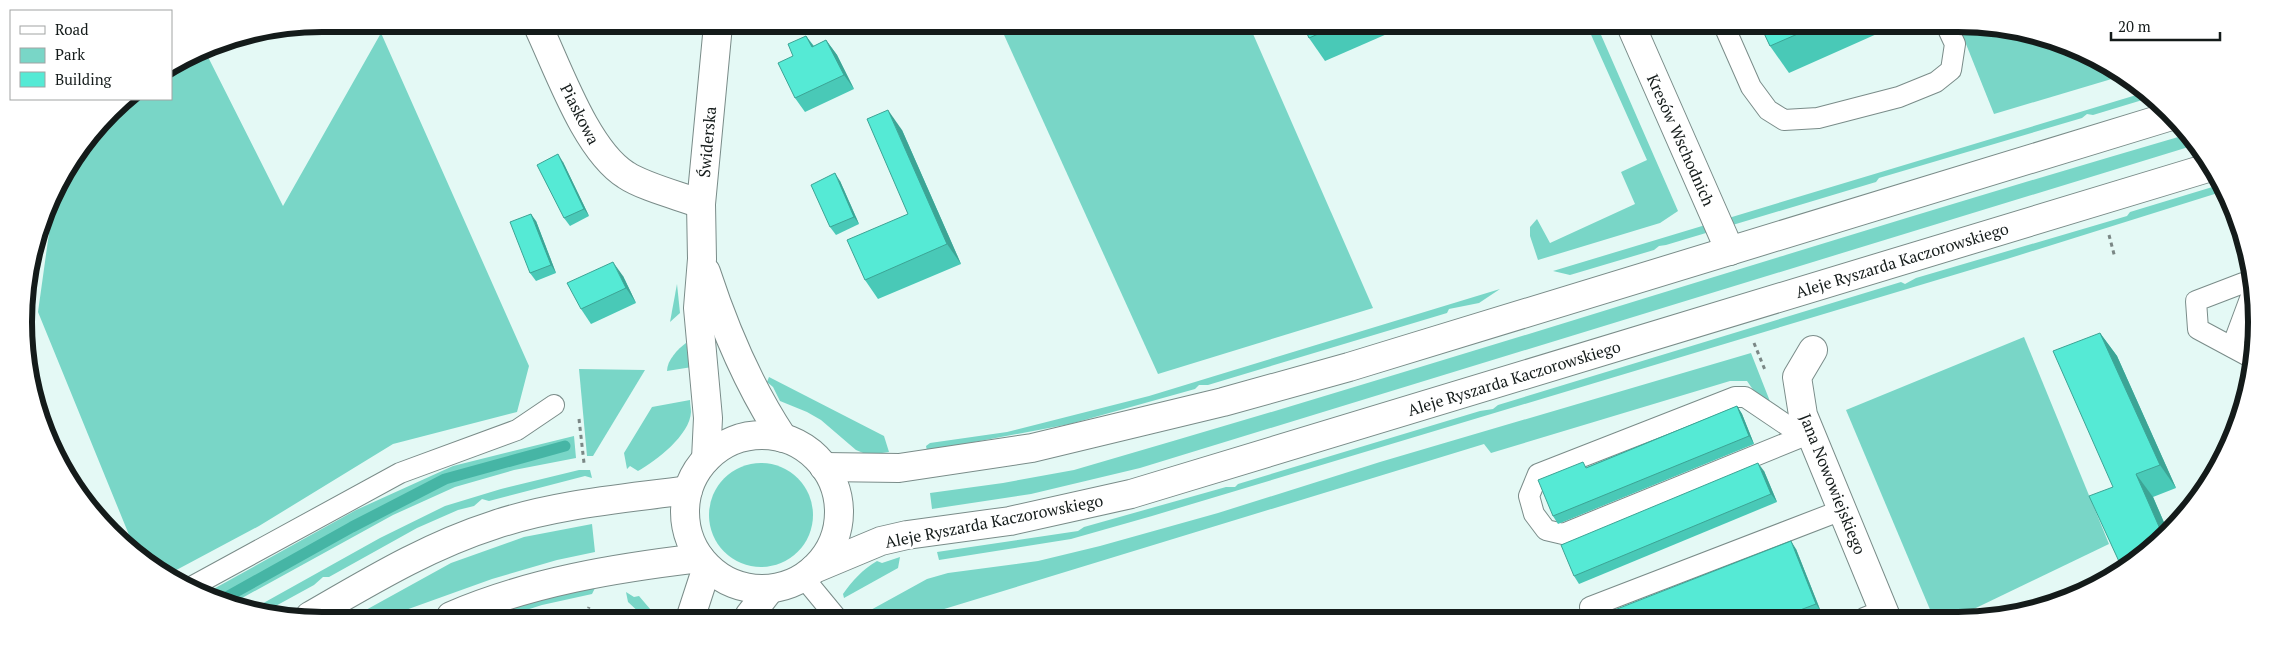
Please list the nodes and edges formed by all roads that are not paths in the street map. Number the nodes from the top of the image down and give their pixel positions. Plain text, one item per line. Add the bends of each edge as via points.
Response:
1 (541, 32) edge
2 (717, 32) edge
3 (1634, 32) edge
4 (1728, 32) edge
5 (1949, 32) edge
6 (2165, 118) edge
7 (2205, 169) edge
8 (701, 204) junction
9 (1730, 251) junction
10 (702, 259) junction
11 (2246, 285) edge
12 (2248, 306) edge
13 (2232, 347) junction
14 (1813, 350) dead end
15 (2247, 355) edge
16 (554, 405) dead end
17 (1809, 430) junction
18 (783, 438) junction
19 (706, 459) junction
20 (824, 467) junction
21 (688, 490) junction
22 (1842, 510) junction
23 (704, 562) junction
24 (808, 573) junction
25 (197, 584) edge
26 (770, 589) junction
27 (1590, 607) dead end
28 (317, 612) edge
29 (462, 612) edge
30 (693, 612) edge
31 (752, 612) edge
32 (833, 612) edge
33 (1877, 612) edge

1 - 8 main road, Piaskowa via 592,142 608,162 627,176
2 - 8 main road, Świderska
3 - 9 main road, Kresów Wschodnich
4 - 5 lane via 1751,87 1768,110 1784,120 1827,116 1899,97 1936,82 1951,70 1955,44
6 - 9 main road
7 - 24 main road, Aleje Ryszarda Kaczorowskiego via 1131,494 1010,521 881,541
8 - 10 main road, Świderska
9 - 20 main road via 1340,369 1085,436 1032,448 908,467
10 - 18 main road, Świderska via 720,315 750,381
10 - 19 main road, Świderska via 698,308 708,418
11 - 13 lane via 2243,283 2196,301 2198,329
12 - 13 lane
13 - 15 lane
14 - 17 main road, Jana Nowowiejskiego via 1797,377 1803,415
16 - 25 lane via 517,430 400,473
17 - 17 lane via 1563,534 1546,530 1534,514 1529,496 1538,474 1734,397 1745,397 1791,428
17 - 22 main road, Jana Nowowiejskiego
18 - 19 main road via 769,435 741,438
18 - 20 main road via 806,449
19 - 21 main road
20 - 24 main road via 836,492 838,520 830,546
21 - 23 main road via 686,525 693,547
21 - 28 main road via 555,508 493,525 432,549
22 - 27 lane
22 - 33 main road, Jana Nowowiejskiego
23 - 26 main road via 730,582
23 - 29 main road via 619,568 527,588
23 - 30 main road
24 - 26 main road
24 - 32 lane
26 - 31 main road

